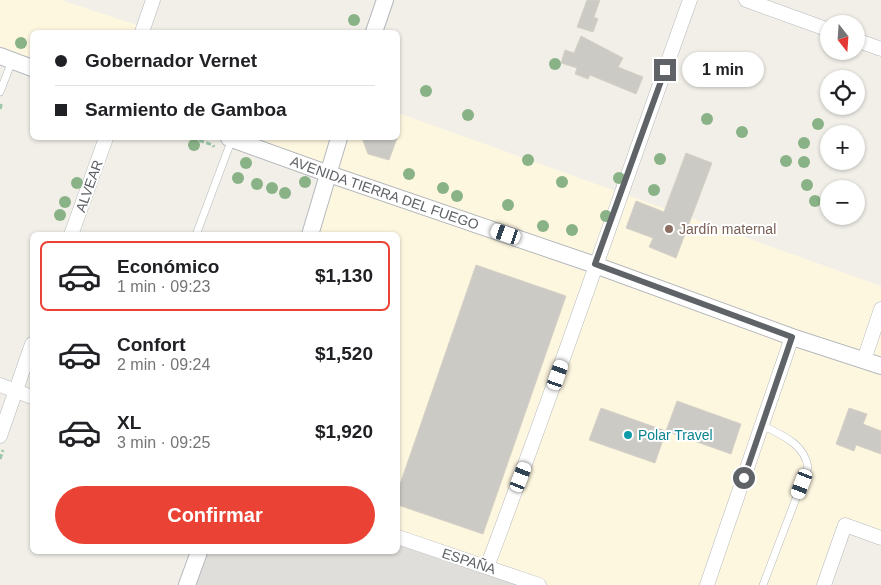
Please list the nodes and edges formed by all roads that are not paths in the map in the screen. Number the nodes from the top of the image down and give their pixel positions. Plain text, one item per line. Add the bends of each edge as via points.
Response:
1 (154, 0) edge
2 (385, 0) edge
3 (690, 0) edge
4 (746, 0) edge
5 (820, 27) edge
6 (143, 30) edge
7 (375, 30) edge
8 (865, 43) edge
9 (881, 49) edge
10 (6, 58) edge
11 (30, 67) edge
12 (0, 92) edge
13 (105, 140) edge
14 (229, 140) edge
15 (236, 140) edge
16 (338, 140) edge
17 (329, 174) junction
18 (72, 232) edge
19 (197, 232) edge
20 (311, 232) edge
21 (595, 264) junction
22 (881, 310) edge
23 (792, 337) junction
24 (30, 350) edge
25 (864, 360) junction
26 (881, 366) edge
27 (0, 385) edge
28 (16, 391) junction
29 (30, 396) edge
30 (762, 425) junction
31 (0, 436) edge
32 (400, 538) edge
33 (881, 538) edge
34 (198, 554) edge
35 (487, 567) junction
36 (187, 585) edge
37 (539, 585) edge
38 (707, 585) edge
39 (763, 585) edge
40 (824, 585) edge

1 - 6 street
2 - 7 street
3 - 21 street
4 - 5 street
8 - 9 street
10 - 11 street
10 - 12 lane
13 - 18 street, ALVEAR
14 - 19 lane
15 - 17 street, AVENIDA TIERRA DEL FUEGO
16 - 17 street
17 - 20 street
17 - 21 street, AVENIDA TIERRA DEL FUEGO
21 - 23 street, AVENIDA TIERRA DEL FUEGO
21 - 35 street via 544,415
22 - 25 street
23 - 25 street, AVENIDA TIERRA DEL FUEGO
23 - 30 street
24 - 28 street
25 - 26 street, AVENIDA TIERRA DEL FUEGO
27 - 28 street
28 - 29 street
28 - 31 street
30 - 38 street
30 - 39 lane via 798,446 808,467
32 - 35 street, ESPAÑA
33 - 40 street via 845,525
34 - 36 street
35 - 37 street, ESPAÑA

